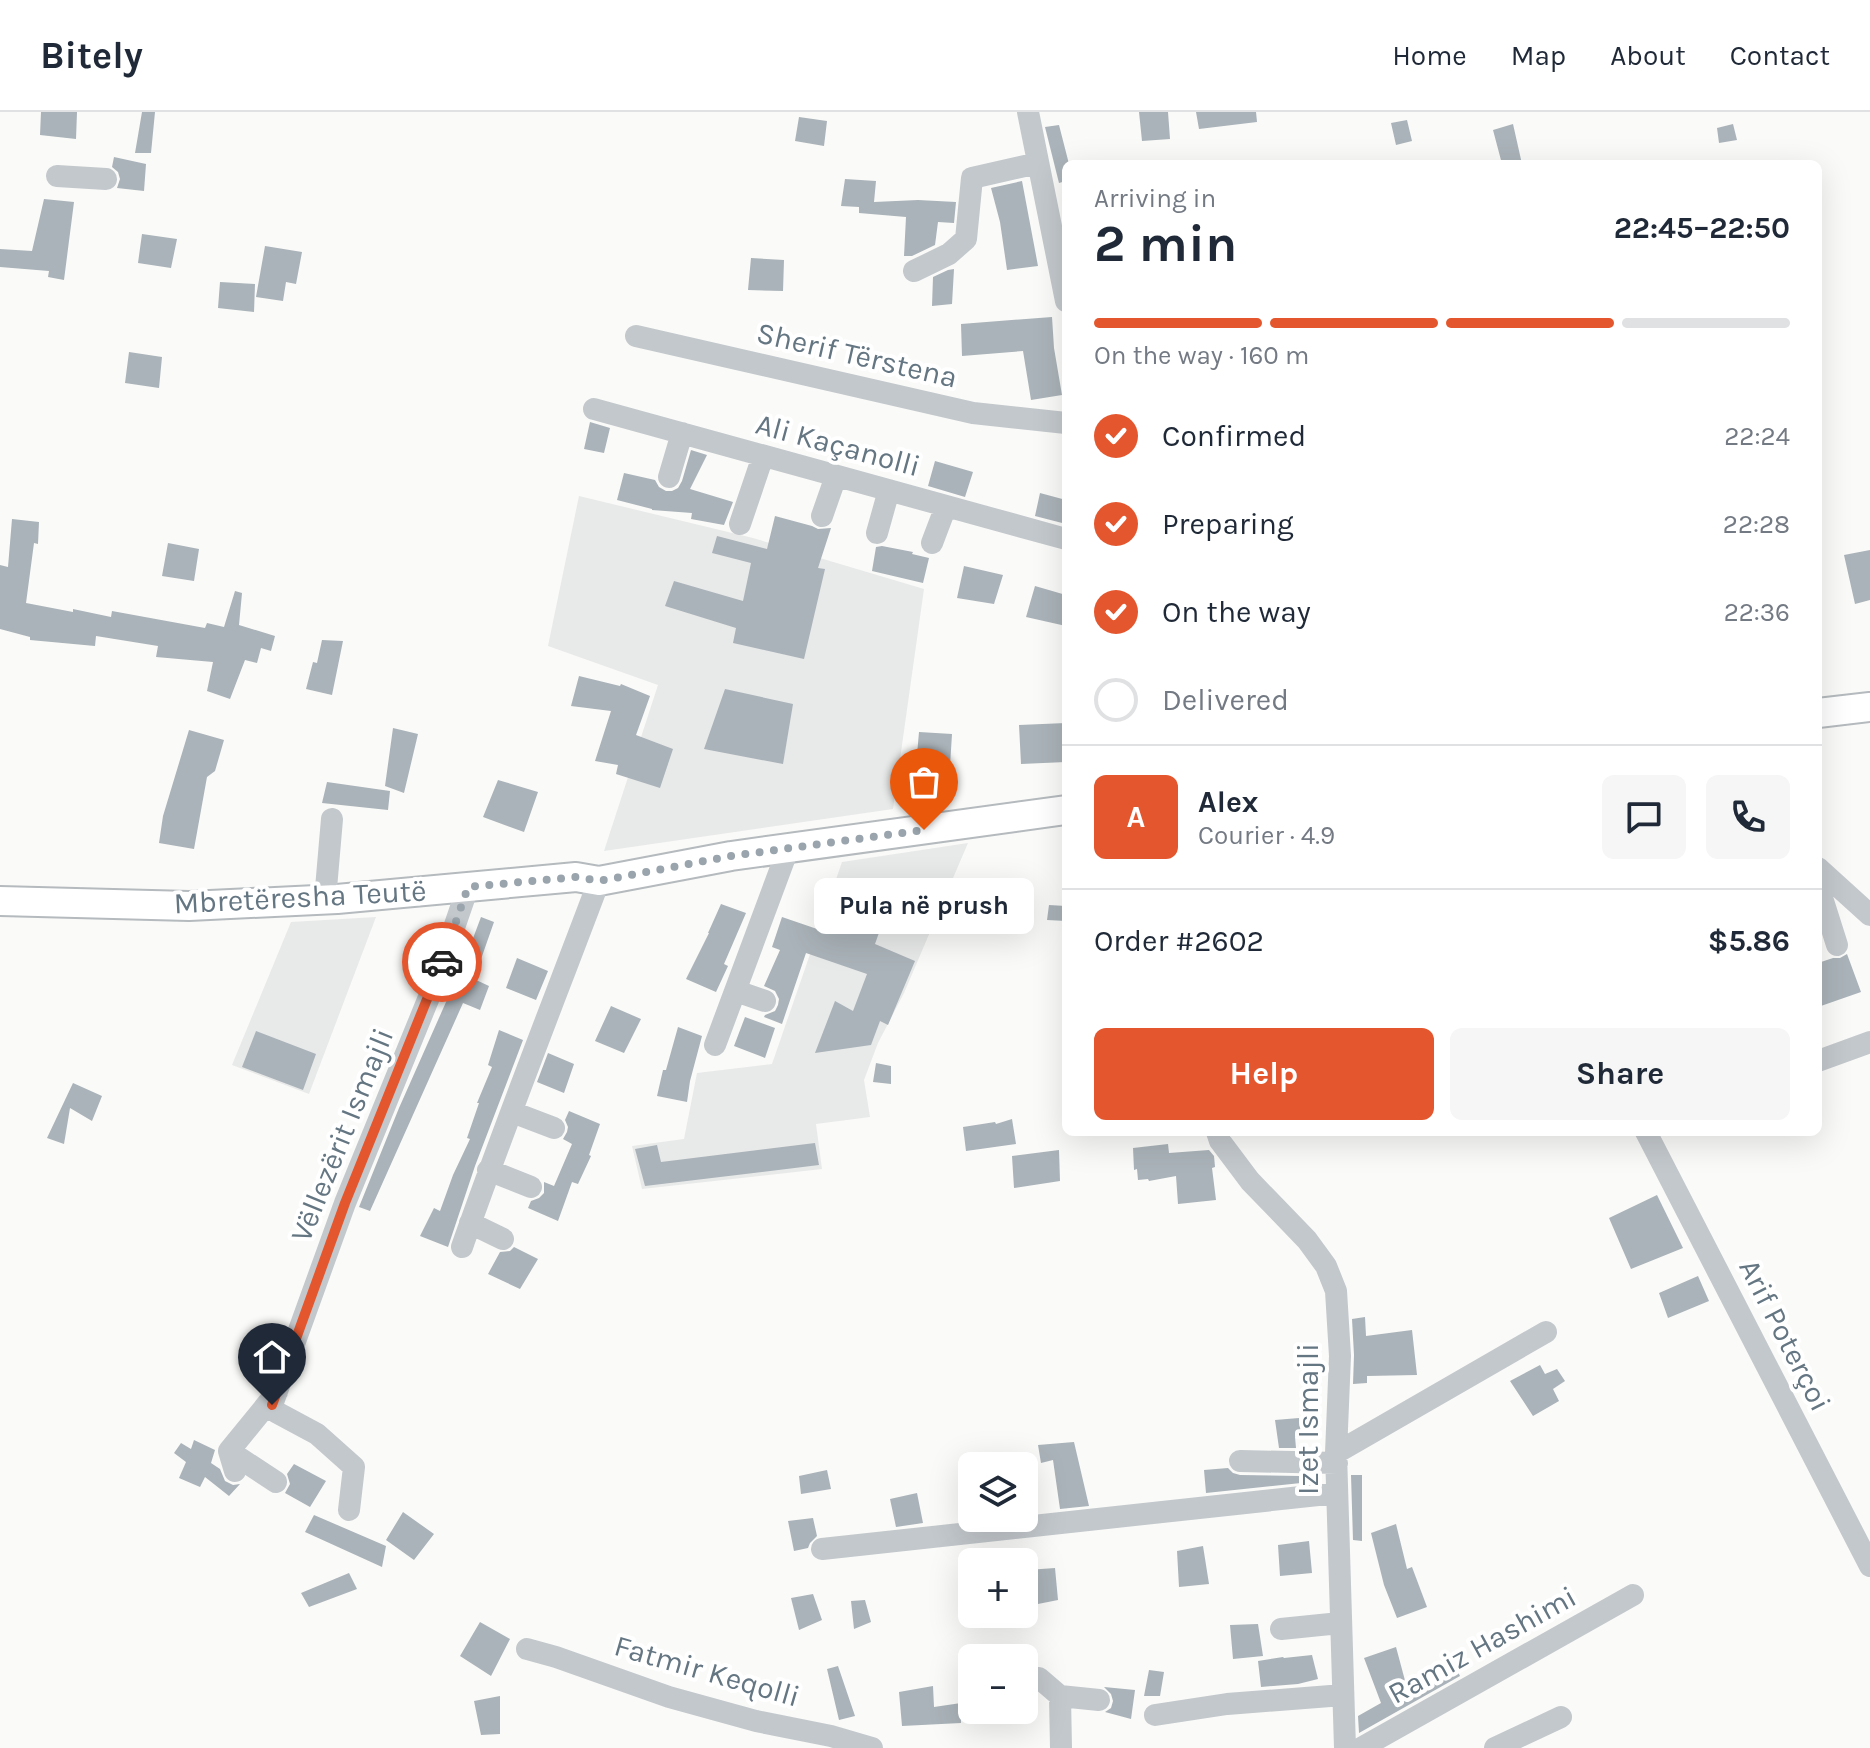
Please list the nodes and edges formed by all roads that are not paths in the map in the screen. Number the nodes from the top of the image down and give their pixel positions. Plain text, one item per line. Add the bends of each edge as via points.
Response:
1 (1028, 112) edge
2 (1038, 163) junction
3 (57, 176) dead end
4 (106, 179) dead end
5 (914, 271) dead end
6 (1062, 281) edge
7 (636, 336) dead end
8 (594, 409) dead end
9 (1062, 423) edge
10 (682, 433) junction
11 (763, 456) junction
12 (836, 476) junction
13 (669, 477) dead end
14 (889, 490) junction
15 (946, 506) junction
16 (822, 516) dead end
17 (740, 524) dead end
18 (877, 533) dead end
19 (1062, 538) edge
20 (932, 543) dead end
21 (1870, 707) edge
22 (1822, 713) edge
23 (1062, 811) edge
24 (332, 819) dead end
25 (788, 849) junction
26 (1822, 872) edge
27 (599, 881) junction
28 (468, 887) junction
29 (1822, 898) edge
30 (325, 900) junction
31 (0, 901) edge
32 (1870, 915) edge
33 (1837, 945) dead end
34 (736, 991) junction
35 (765, 1001) dead end
36 (1870, 1042) edge
37 (715, 1045) dead end
38 (1822, 1060) edge
39 (512, 1112) junction
40 (554, 1128) dead end
41 (1218, 1136) edge
42 (1648, 1136) edge
43 (488, 1170) junction
44 (531, 1187) dead end
45 (470, 1223) junction
46 (503, 1239) dead end
47 (462, 1247) dead end
48 (1546, 1332) dead end
49 (274, 1399) junction
50 (1336, 1458) junction
51 (1240, 1461) dead end
52 (276, 1482) dead end
53 (1337, 1493) junction
54 (349, 1510) dead end
55 (822, 1549) dead end
56 (1870, 1566) edge
57 (1633, 1595) dead end
58 (1340, 1623) junction
59 (1281, 1629) dead end
60 (527, 1649) dead end
61 (1039, 1678) dead end
62 (1343, 1695) junction
63 (1060, 1696) junction
64 (1099, 1700) dead end
65 (1155, 1715) dead end
66 (1561, 1717) dead end
67 (872, 1748) edge
68 (1061, 1748) edge
69 (1345, 1748) edge
70 (1361, 1748) edge
71 (1495, 1748) edge

1 - 2 street
2 - 5 street via 972,178 966,239
2 - 6 street
3 - 4 street
7 - 9 street, Sherif Tërstena via 973,413
8 - 10 street, Ali Kaçanolli
10 - 11 street, Ali Kaçanolli
10 - 13 street
11 - 12 street, Ali Kaçanolli
11 - 17 street
12 - 14 street, Ali Kaçanolli
12 - 16 street
14 - 15 street, Ali Kaçanolli
14 - 18 street
15 - 19 street, Ali Kaçanolli
15 - 20 street
21 - 22 main road
23 - 25 main road, Mbretëresha Teutë
24 - 30 street
25 - 27 main road, Mbretëresha Teutë
25 - 34 street
26 - 32 street
27 - 28 main road, Mbretëresha Teutë via 576,877
27 - 39 street
28 - 30 main road, Mbretëresha Teutë
28 - 49 street, Vëllezërit Ismajli
29 - 33 street
30 - 31 main road, Mbretëresha Teutë via 189,906
34 - 35 street
34 - 37 street
36 - 38 street
39 - 40 street
39 - 43 street
41 - 50 street, Izet Ismajli via 1250,1181 1307,1240 1336,1291
42 - 56 street, Arif Poterçoi
43 - 44 street
43 - 45 street
45 - 46 street
45 - 47 street
48 - 50 street
49 - 52 street, Vëllezërit Ismajli via 232,1461
49 - 54 street via 276,1412 317,1434 354,1467
50 - 51 street
50 - 53 street, Izet Ismajli
53 - 55 street
53 - 58 street, Izet Ismajli
57 - 70 street, Ramiz Hashimi
58 - 59 street
58 - 62 street, Izet Ismajli
60 - 67 street, Fatmir Keqolli via 669,1697
61 - 63 street
62 - 65 street
62 - 69 street, Izet Ismajli
63 - 64 street
63 - 68 street
66 - 71 street

